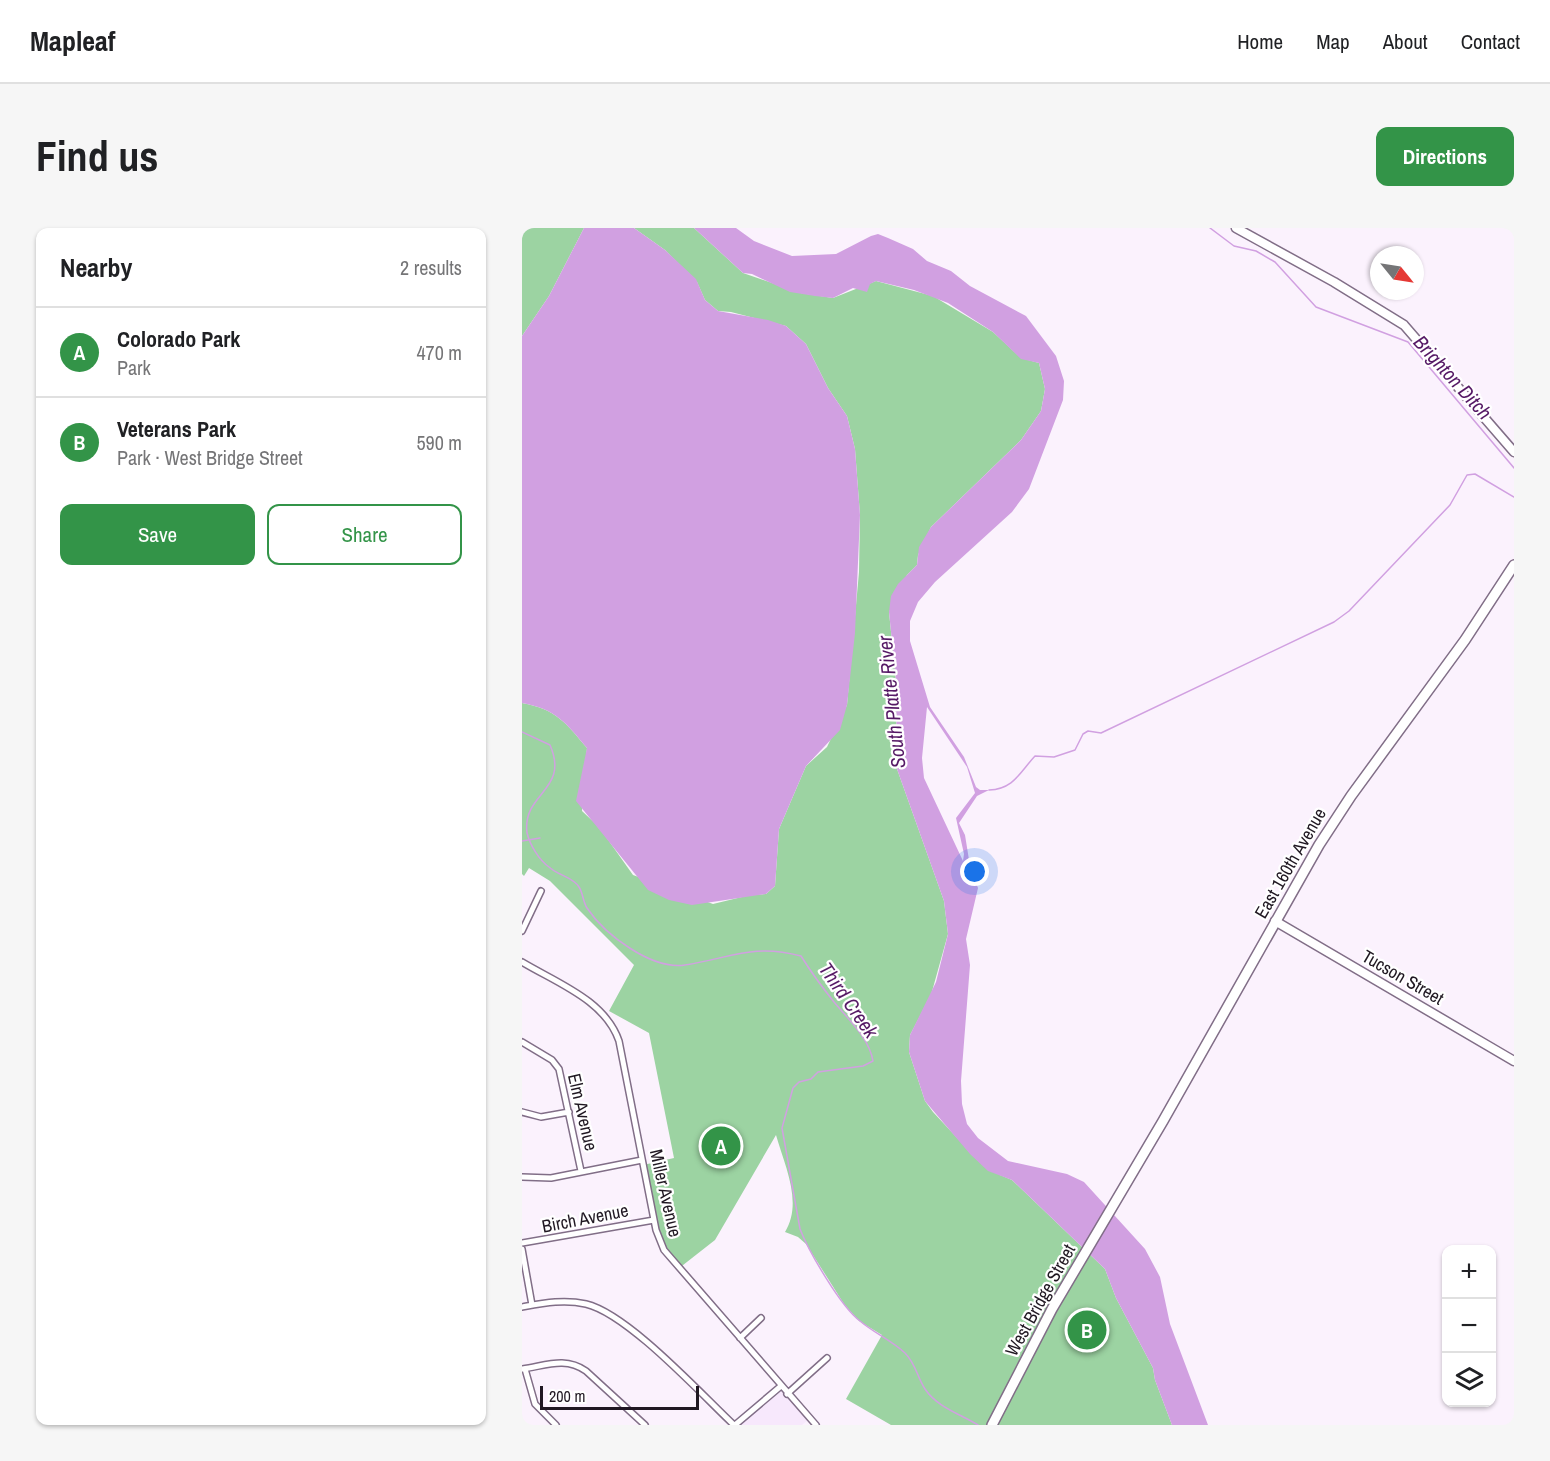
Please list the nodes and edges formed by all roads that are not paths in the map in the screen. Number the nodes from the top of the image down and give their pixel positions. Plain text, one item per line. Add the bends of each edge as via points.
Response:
1 (1236, 228) edge
2 (1514, 452) edge
3 (1514, 565) edge
4 (541, 891) dead end
5 (1275, 921) junction
6 (522, 930) edge
7 (522, 962) edge
8 (522, 1042) edge
9 (1514, 1061) edge
10 (522, 1112) edge
11 (569, 1112) junction
12 (642, 1160) junction
13 (581, 1171) junction
14 (522, 1177) edge
15 (1120, 1193) joint
16 (654, 1220) junction
17 (522, 1243) edge
18 (522, 1249) edge
19 (532, 1305) junction
20 (522, 1307) edge
21 (761, 1318) dead end
22 (740, 1338) junction
23 (828, 1358) dead end
24 (524, 1369) edge
25 (781, 1386) junction
26 (787, 1394) junction
27 (556, 1425) edge
28 (645, 1425) edge
29 (735, 1425) edge
30 (816, 1425) edge
31 (992, 1425) edge

1 - 2 street via 1404,325
3 - 5 main road, East 160th Avenue via 1337,815
4 - 6 street
5 - 9 street, Tucson Street
5 - 15 main road, East 160th Avenue
7 - 12 street, Miller Avenue via 596,1006 613,1025
8 - 11 street, Elm Avenue via 555,1063
10 - 11 street via 541,1117
11 - 13 street, Elm Avenue
12 - 13 street
12 - 16 street, Miller Avenue
13 - 14 street via 550,1178
15 - 31 main road, West Bridge Street
16 - 17 street, Birch Avenue
16 - 22 street, Miller Avenue via 672,1261
18 - 19 street
19 - 20 street
19 - 29 street via 574,1302 615,1316
21 - 22 street
22 - 25 street, Miller Avenue
23 - 26 street
24 - 27 street via 535,1404
24 - 28 street via 560,1362 575,1364
25 - 26 street, Miller Avenue
25 - 29 street
26 - 30 street, Miller Avenue

